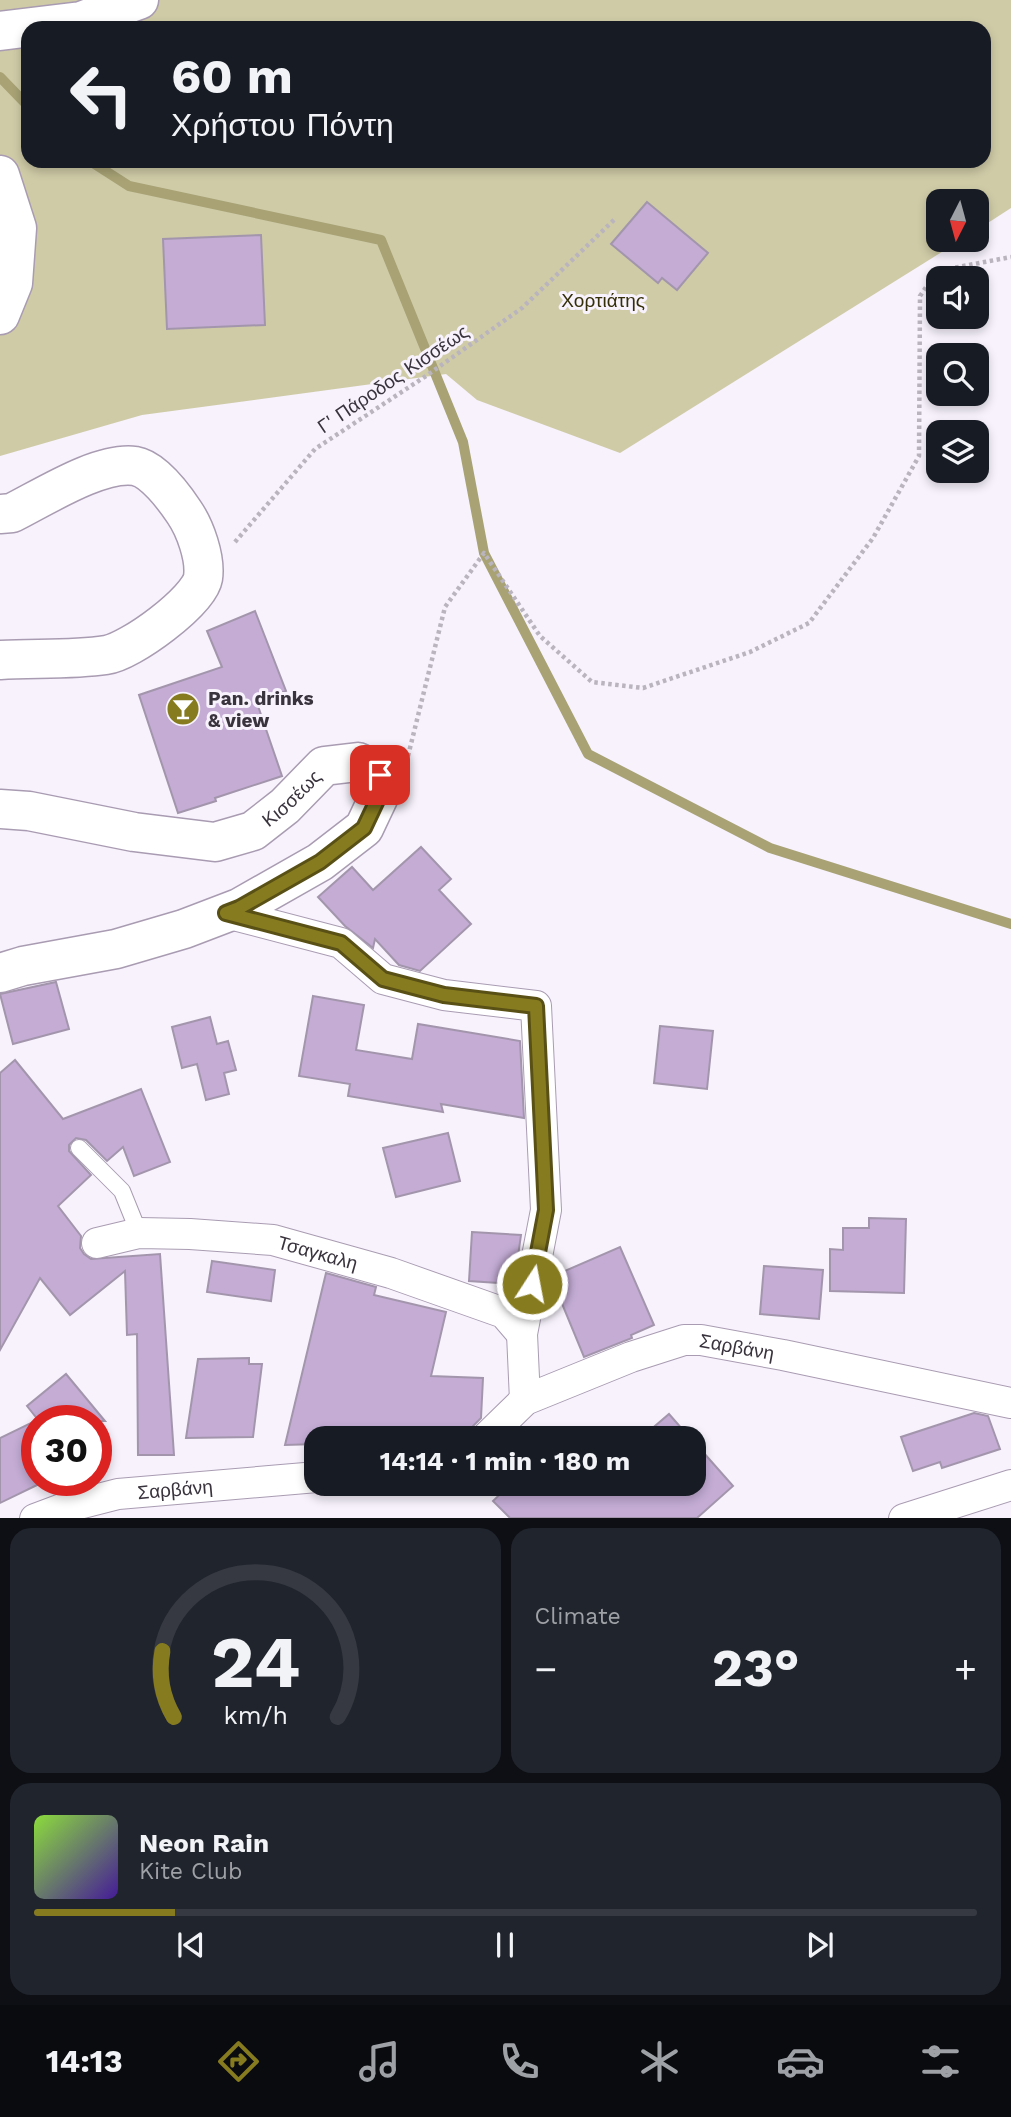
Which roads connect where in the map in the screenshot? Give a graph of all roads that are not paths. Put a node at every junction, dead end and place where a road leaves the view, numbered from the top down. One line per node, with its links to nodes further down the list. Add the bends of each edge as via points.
1 (139, 0): 2 (street)
2 (81, 21)
3 (21, 29): 4 (street)
4 (0, 32)
5 (0, 175): 6 (street, via 17,228 13,283)
6 (0, 315)
7 (0, 514): 8 (street, via 12,513 106,467 137,466 168,488 188,518 203,561 203,580 184,605 141,641 108,655)
8 (0, 660)
9 (0, 809): 10 (street, Κισσέως, via 215,842 253,831 324,766 358,762 380,775 381,792 364,828 320,862)
10 (226, 913): 11 (street, via 116,949); 15 (street, via 341,943 383,979 444,995 536,1006 546,1210)
11 (0, 973)
12 (79, 1148): 13 (lane, via 122,1191)
13 (139, 1233): 14 (street, Τσαγκαλη); 15 (street, Τσαγκαλη, via 272,1240 391,1273 504,1313)
14 (97, 1244)
15 (522, 1334): 16 (street)
16 (525, 1400): 17 (street, Σαρβάνη, via 631,1357 684,1340 701,1340); 18 (street, Σαρβάνη)
17 (1011, 1403)
18 (498, 1426)
19 (304, 1478): 21 (street, Σαρβάνη, via 118,1494)
20 (1011, 1485): 23 (street)
21 (68, 1513): 22 (street, Σαρβάνη)
22 (35, 1518)
23 (904, 1518)

